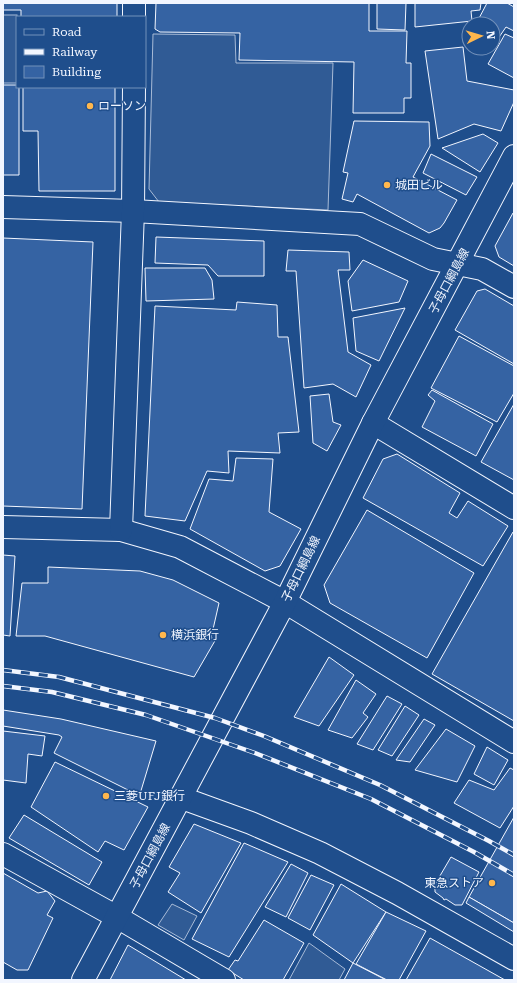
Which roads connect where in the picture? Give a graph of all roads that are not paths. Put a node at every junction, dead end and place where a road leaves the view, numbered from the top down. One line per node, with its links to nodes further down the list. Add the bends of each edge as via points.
1 (134, 3): 2 (street)
2 (134, 16)
3 (134, 88): 6 (street)
4 (514, 156): 7 (street, 子母口綱島線)
5 (3, 207): 6 (street)
6 (134, 211): 7 (street, via 360,224 433,259); 12 (street)
7 (457, 264): 8 (street, via 482,269); 9 (street, 子母口綱島線)
8 (514, 287)
9 (373, 423): 10 (street); 13 (street, 子母口綱島線)
10 (514, 508)
11 (3, 527): 12 (street)
12 (121, 530): 13 (street, via 180,547)
13 (285, 602): 14 (street); 15 (street, 子母口綱島線)
14 (514, 742)
15 (182, 798): 17 (street, 子母口綱島線); 18 (street, via 320,852)
16 (3, 854): 17 (street)
17 (117, 918): 19 (street, 子母口綱島線); 20 (street)
18 (514, 960)
19 (83, 980)
20 (224, 980)

